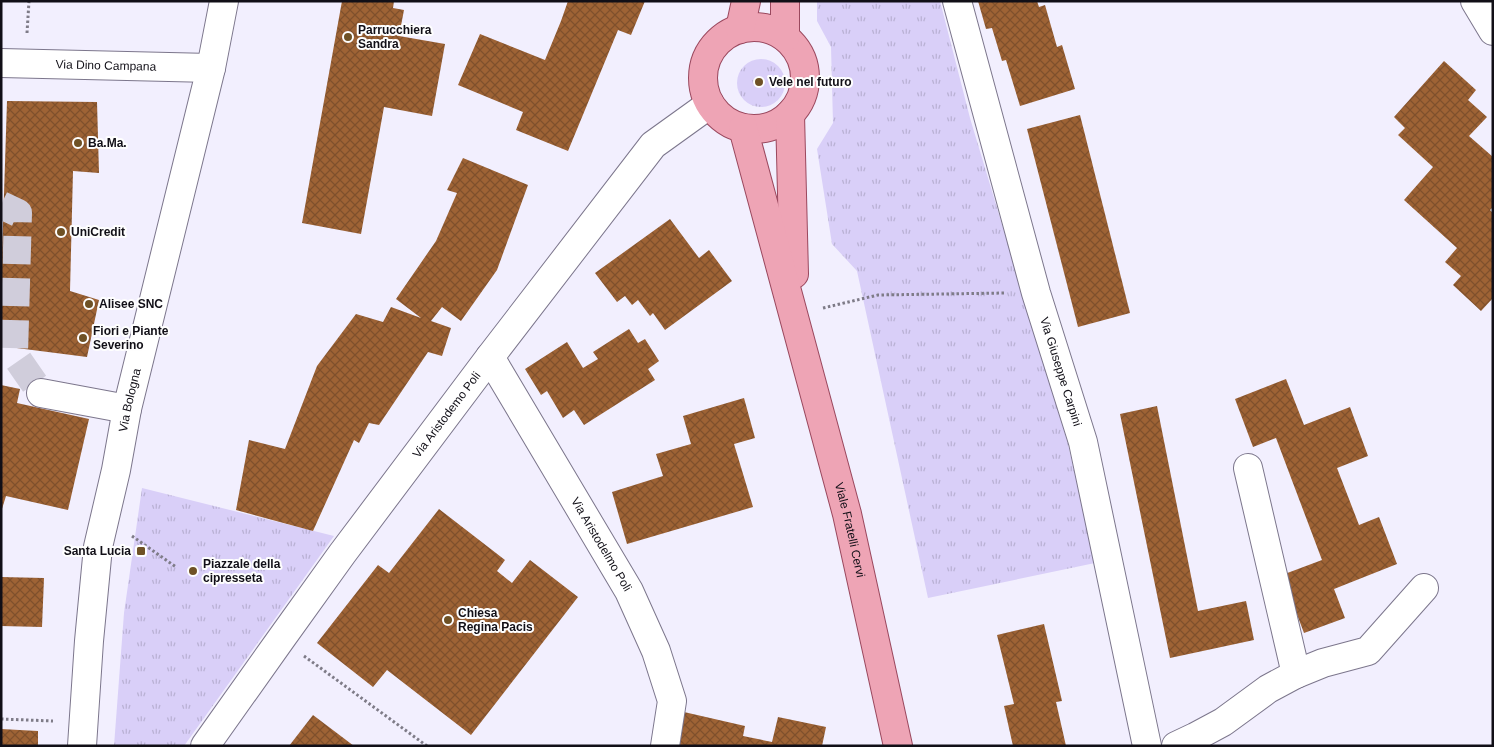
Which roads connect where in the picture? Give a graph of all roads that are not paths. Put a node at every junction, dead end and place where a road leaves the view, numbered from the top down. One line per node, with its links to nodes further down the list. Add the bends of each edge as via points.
1 (224, 1): 10 (street, Via Bologna)
2 (746, 1): 6 (main road)
3 (785, 1): 8 (main road)
4 (957, 1): 25 (street, Via Giuseppe Carpini, via 1036,293 1083,442)
5 (1475, 1): 7 (street)
6 (740, 29): 8 (main road, via 758,26); 11 (main road, via 720,40 707,59 703,82)
7 (1493, 31)
8 (785, 37): 12 (main road, via 801,56 806,80 798,104)
9 (1, 63): 10 (street, Via Dino Campana)
10 (211, 68): 17 (street, Via Bologna)
11 (710, 104): 13 (main road, via 724,119); 15 (street, Via Aristodemo Poli, via 653,145)
12 (790, 114): 13 (main road, via 768,127); 14 (main road)
13 (743, 128): 14 (main road)
14 (795, 316): 24 (main road, Viale Fratelli Cervi, via 847,514)
15 (490, 357): 22 (street, Via Aristodemo Poli, via 281,638); 23 (street, Via Aristodelmo Poli, via 629,590 652,642 672,701)
16 (41, 393): 17 (street)
17 (127, 410): 21 (street, Via Bologna, via 98,547)
18 (1248, 468): 20 (street)
19 (1424, 588): 20 (street, via 1368,651)
20 (1296, 674): 26 (street, via 1268,689 1223,722)
21 (83, 734)
22 (213, 743)
23 (665, 746)
24 (898, 746)
25 (1147, 746)
26 (1176, 746)

